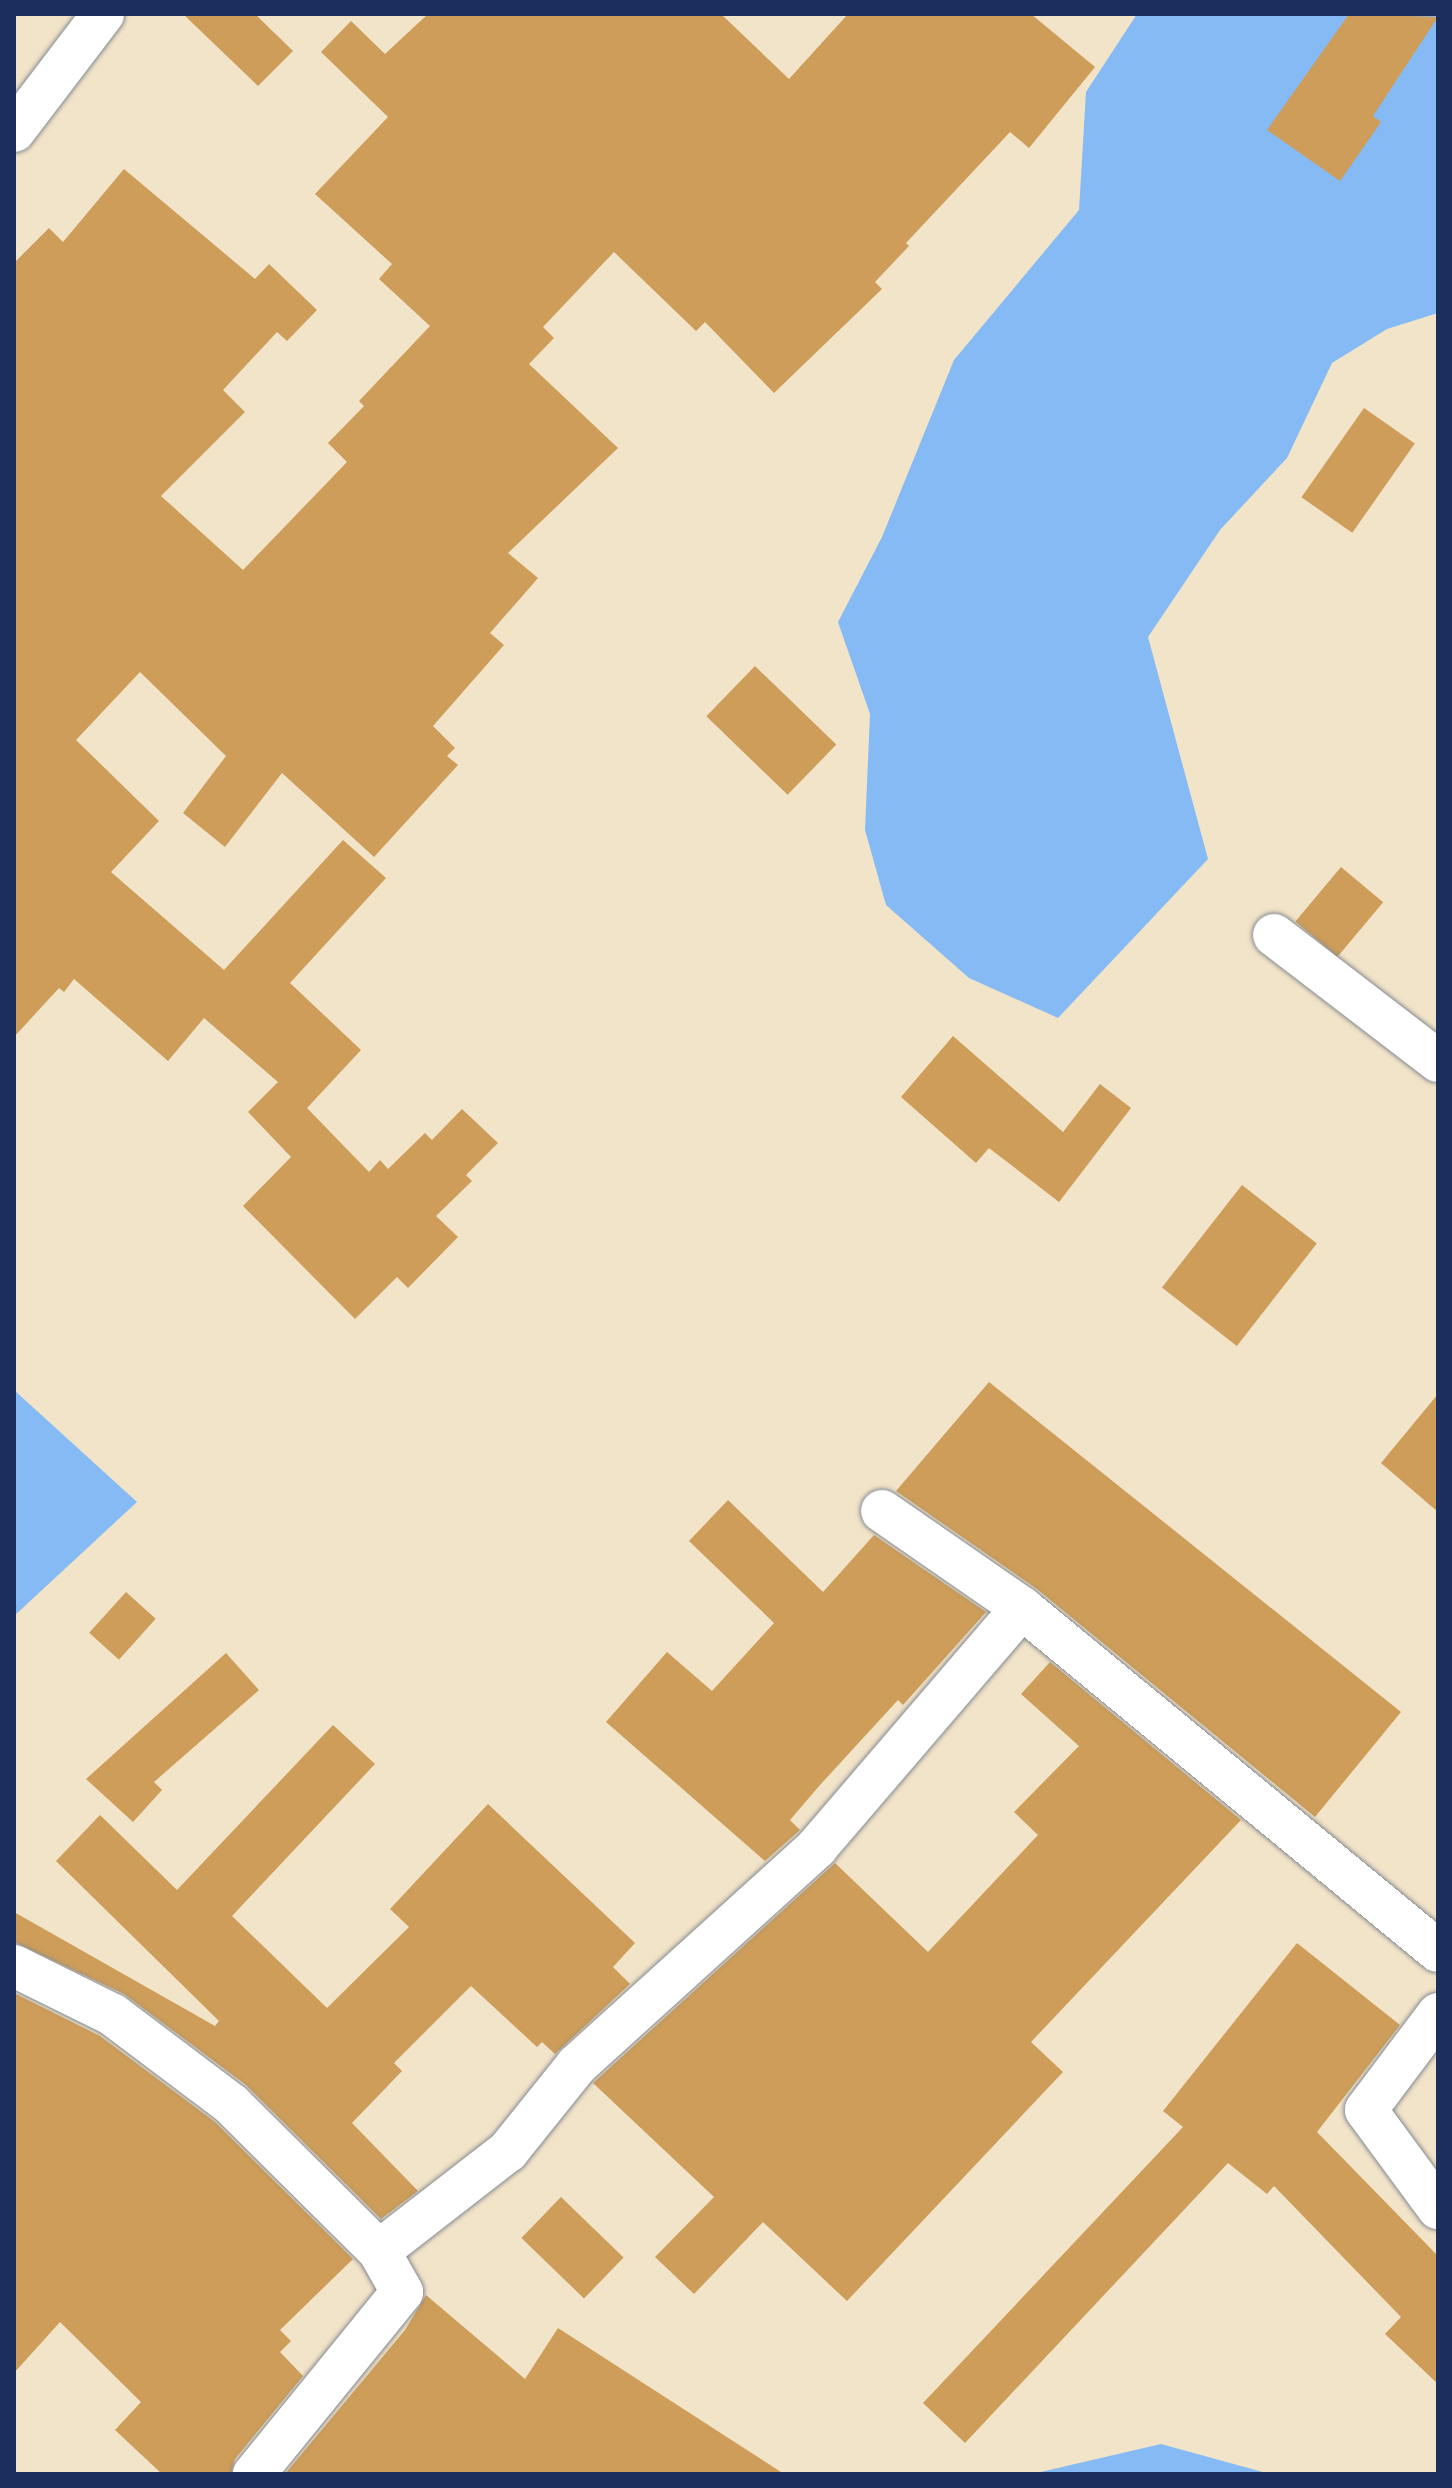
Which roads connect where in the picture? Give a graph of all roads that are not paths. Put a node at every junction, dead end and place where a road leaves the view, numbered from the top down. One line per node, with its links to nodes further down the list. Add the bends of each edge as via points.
1 (103, 14): 2 (street)
2 (14, 131)
3 (1274, 935): 4 (street)
4 (1438, 1061)
5 (882, 1511): 6 (street)
6 (1022, 1608): 7 (street); 11 (street, via 817,1847 577,2065 508,2151)
7 (1438, 1951)
8 (14, 1966): 11 (street, via 113,2015 231,2104)
9 (1438, 2014): 10 (street, via 1366,2110)
10 (1438, 2208)
11 (379, 2251): 12 (street, via 402,2292)
12 (254, 2474)

